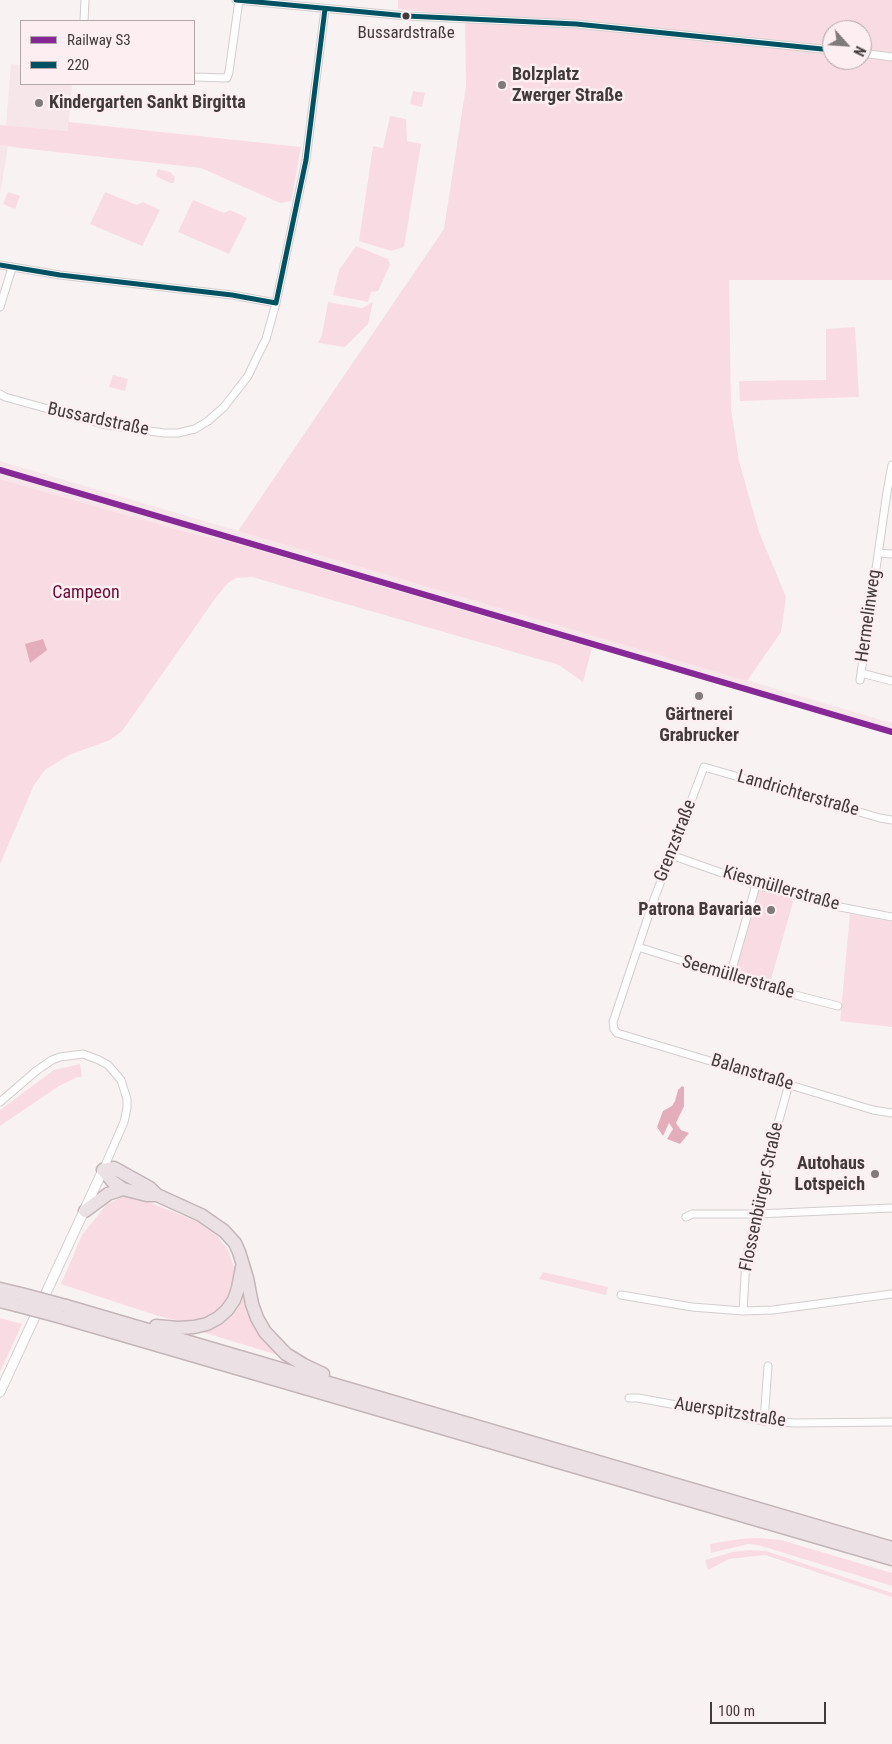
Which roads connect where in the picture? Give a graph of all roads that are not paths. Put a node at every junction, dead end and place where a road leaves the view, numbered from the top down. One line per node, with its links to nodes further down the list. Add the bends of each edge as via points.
1 (85, 0): 4 (street)
2 (238, 0): 3 (street); 8 (street, via 227,78)
3 (326, 9): 5 (street, via 414,17 576,24); 11 (street, Bussardstraße, via 306,160)
4 (84, 20)
5 (822, 49)
6 (872, 54): 7 (street)
7 (892, 56)
8 (195, 77)
9 (0, 266): 10 (street)
10 (12, 268): 11 (street); 12 (street)
11 (276, 303): 13 (street, Bussardstraße, via 266,338 248,376 224,407 196,430 164,433 106,425)
12 (0, 307)
13 (0, 394)
14 (892, 465): 15 (street, Hermelinweg)
15 (878, 553): 16 (street, Hermelinweg); 17 (street, Hermelinweg, via 861,676)
16 (892, 554)
17 (892, 681)
18 (704, 767): 19 (street, Landrichterstraße); 20 (street, Grenzstraße)
19 (892, 820)
20 (671, 855): 21 (street, Kiesmüllerstraße); 23 (street, Grenzstraße)
21 (756, 884): 22 (street, Kiesmüllerstraße, via 835,906); 24 (street)
22 (892, 916)
23 (638, 947): 24 (street, Seemüllerstraße); 26 (street, Grenzstraße, via 613,1022)
24 (730, 976): 25 (street, Seemüllerstraße)
25 (838, 1006)
26 (614, 1029): 27 (street, Balanstraße, via 617,1033)
27 (788, 1084): 29 (street, Balanstraße); 35 (street, Flossenbürger Straße)
28 (0, 1102): 30 (street, via 36,1071 60,1057 83,1054 108,1065 121,1080 127,1108)
29 (892, 1113)
30 (103, 1170): 31 (highway); 32 (highway, via 114,1168); 34 (main road)
31 (123, 1188): 32 (highway); 34 (highway, via 108,1194)
32 (158, 1195): 37 (highway, via 220,1227 234,1243)
33 (892, 1208): 35 (street)
34 (85, 1211): 48 (main road)
35 (757, 1214): 36 (street, via 692,1214); 44 (street, Flossenbürger Straße, via 746,1259)
36 (686, 1218)
37 (242, 1264): 45 (highway, via 231,1305 207,1324 178,1328); 47 (highway, via 254,1311 274,1342 294,1359 314,1371 340,1380)
38 (0, 1289): 41 (highway)
39 (621, 1294): 44 (street, via 692,1307)
40 (892, 1294): 44 (street)
41 (19, 1300): 42 (highway); 43 (highway, bridge)
42 (0, 1301)
43 (63, 1311): 45 (highway); 53 (highway)
44 (742, 1311)
45 (112, 1320): 47 (highway)
46 (768, 1366): 50 (street)
47 (348, 1389): 52 (highway)
48 (0, 1392)
49 (629, 1398): 50 (street, Auerspitzstraße)
50 (764, 1421): 51 (street, Auerspitzstraße)
51 (892, 1422)
52 (892, 1548)
53 (892, 1559)

